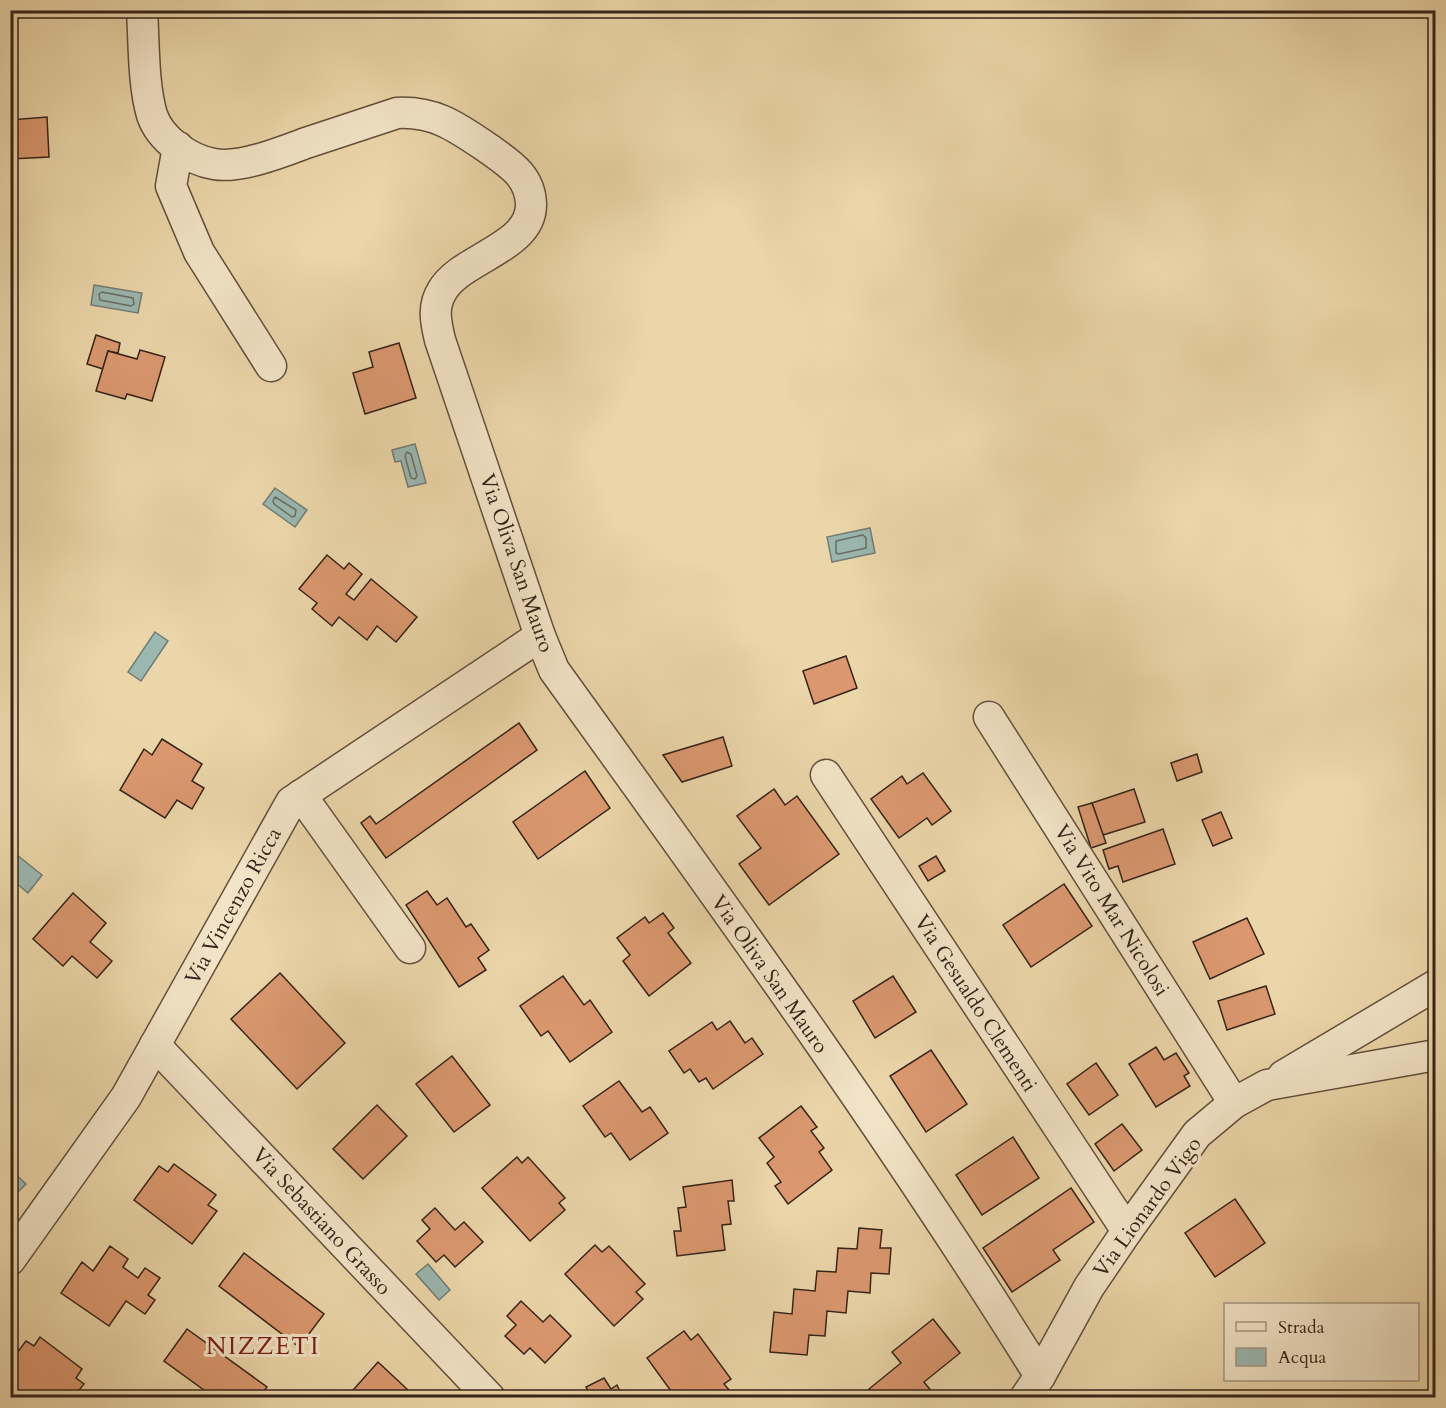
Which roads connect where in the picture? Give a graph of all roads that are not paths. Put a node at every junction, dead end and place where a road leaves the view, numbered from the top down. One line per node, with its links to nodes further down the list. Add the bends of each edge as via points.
1 (142, 10): 2 (street, Via Oliva San Mauro, via 152,115 161,133)
2 (178, 147): 3 (street, via 171,186 194,241); 4 (street, Via Oliva San Mauro, via 214,165 235,163 262,159 397,113 416,112 463,131 516,167 526,180 531,202 528,220 518,234 442,289 435,315 440,340)
3 (271, 366)
4 (540, 636): 7 (street, Via Vincenzo Ricca); 16 (street, Via Oliva San Mauro, via 554,670 756,951 981,1281)
5 (989, 717): 13 (street, Via Vito Mar Nicolosi)
6 (826, 775): 14 (street, Via Gesualdo Clementi)
7 (302, 795): 8 (street); 10 (street, Via Vincenzo Ricca, via 291,802)
8 (410, 948)
9 (1436, 985): 12 (street)
10 (155, 1045): 15 (street, Via Vincenzo Ricca, via 126,1097); 17 (street, Via Sebastiano Grasso)
11 (1436, 1055): 12 (street, Via Lionardo Vigo)
12 (1267, 1085): 13 (street, Via Lionardo Vigo)
13 (1234, 1103): 14 (street, Via Lionardo Vigo, via 1197,1134)
14 (1126, 1231): 16 (street, Via Lionardo Vigo)
15 (10, 1260)
16 (1032, 1387)
17 (489, 1398)

